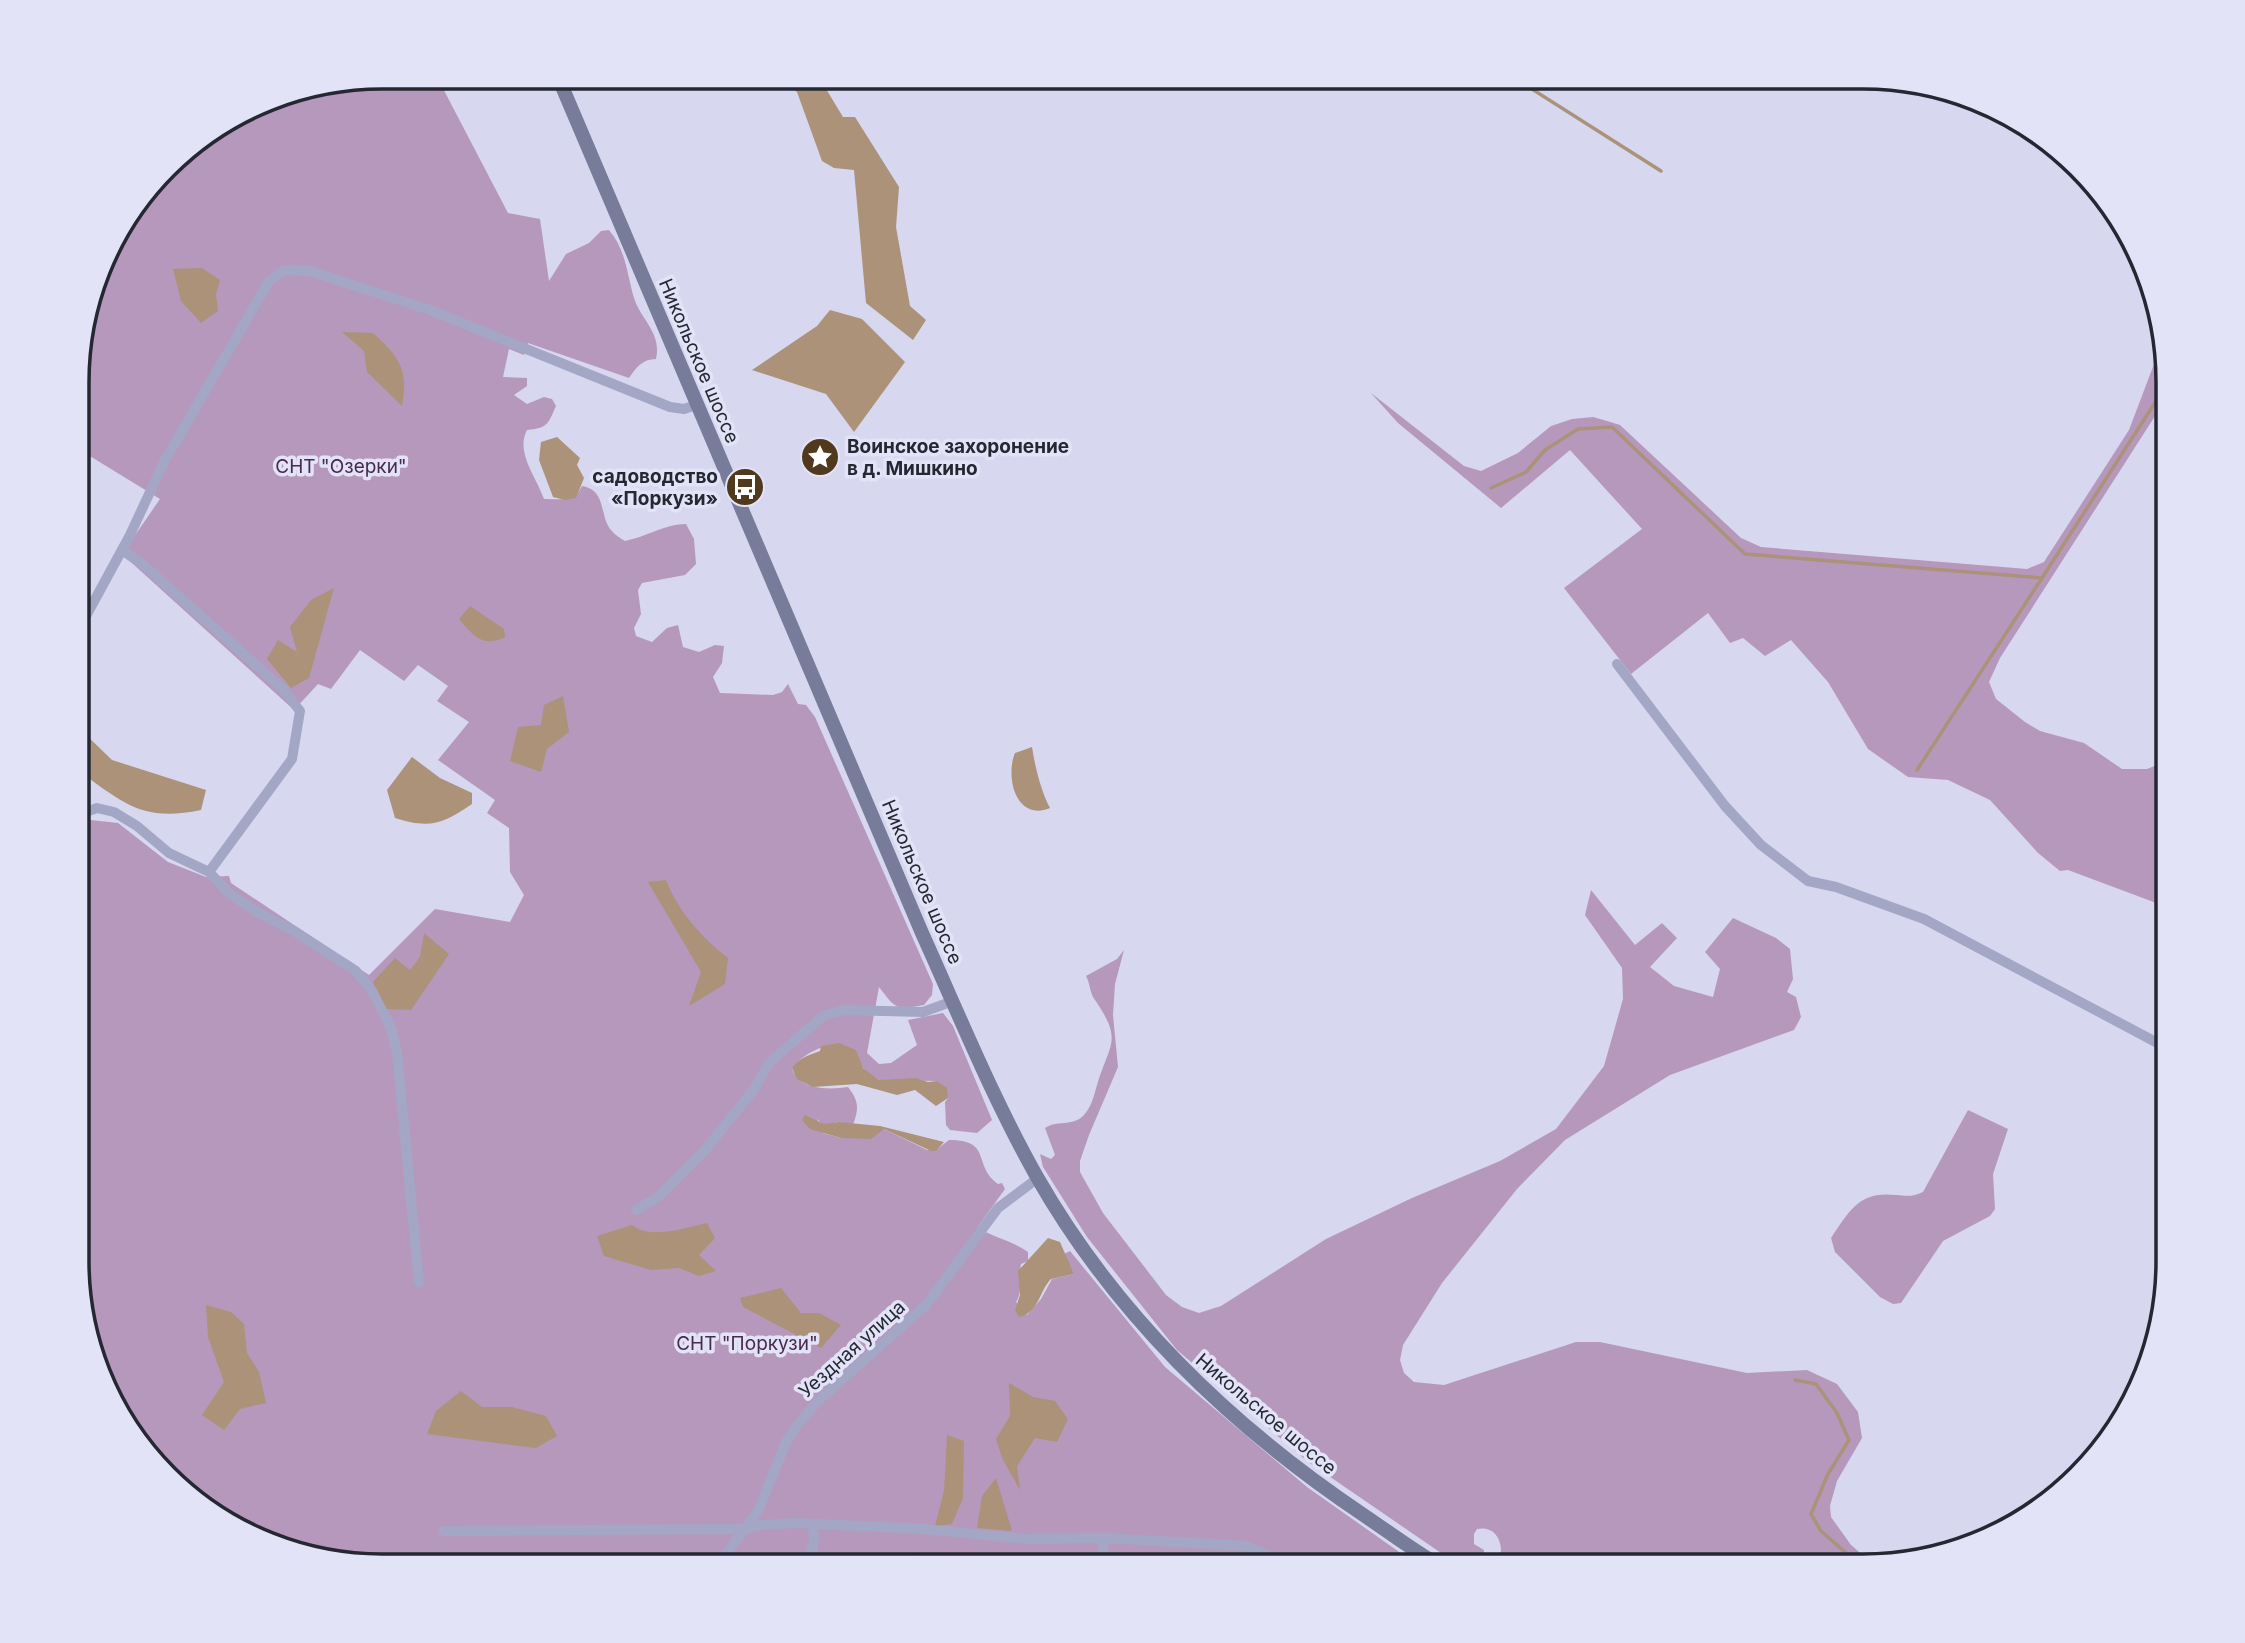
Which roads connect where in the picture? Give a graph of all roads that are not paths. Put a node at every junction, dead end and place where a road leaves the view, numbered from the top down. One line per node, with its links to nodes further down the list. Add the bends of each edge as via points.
1 (563, 89): 2 (main road, Никольское шоссе)
2 (696, 405): 3 (street, via 670,407 430,310 310,271 284,270 270,281 163,462); 8 (main road, Никольское шоссе)
3 (122, 550): 4 (street); 7 (street, via 283,689 300,711 292,759)
4 (89, 610)
5 (1617, 664): 9 (street, via 1725,806 1761,845 1808,881 1924,919)
6 (89, 811): 7 (street, via 114,812 169,853)
7 (209, 872): 12 (street, via 239,900 356,971 391,1028)
8 (953, 1001): 10 (main road, Никольское шоссе); 11 (street, via 923,1012 844,1010 823,1016 769,1063 755,1088 705,1150 658,1197)
9 (2156, 1042)
10 (1038, 1178): 14 (street, Уездная улица, via 998,1208 926,1305 798,1424 758,1511); 21 (main road, Никольское шоссе, via 1118,1296 1188,1375 1280,1455)
11 (636, 1210)
12 (419, 1283)
13 (813, 1525): 14 (street); 16 (street, via 1026,1539); 18 (street)
14 (744, 1529): 15 (street); 17 (street, Уездная улица)
15 (444, 1531)
16 (1104, 1538): 19 (street); 20 (street, via 1246,1546)
17 (726, 1554)
18 (813, 1554)
19 (1103, 1554)
20 (1265, 1554)
21 (1423, 1554)

